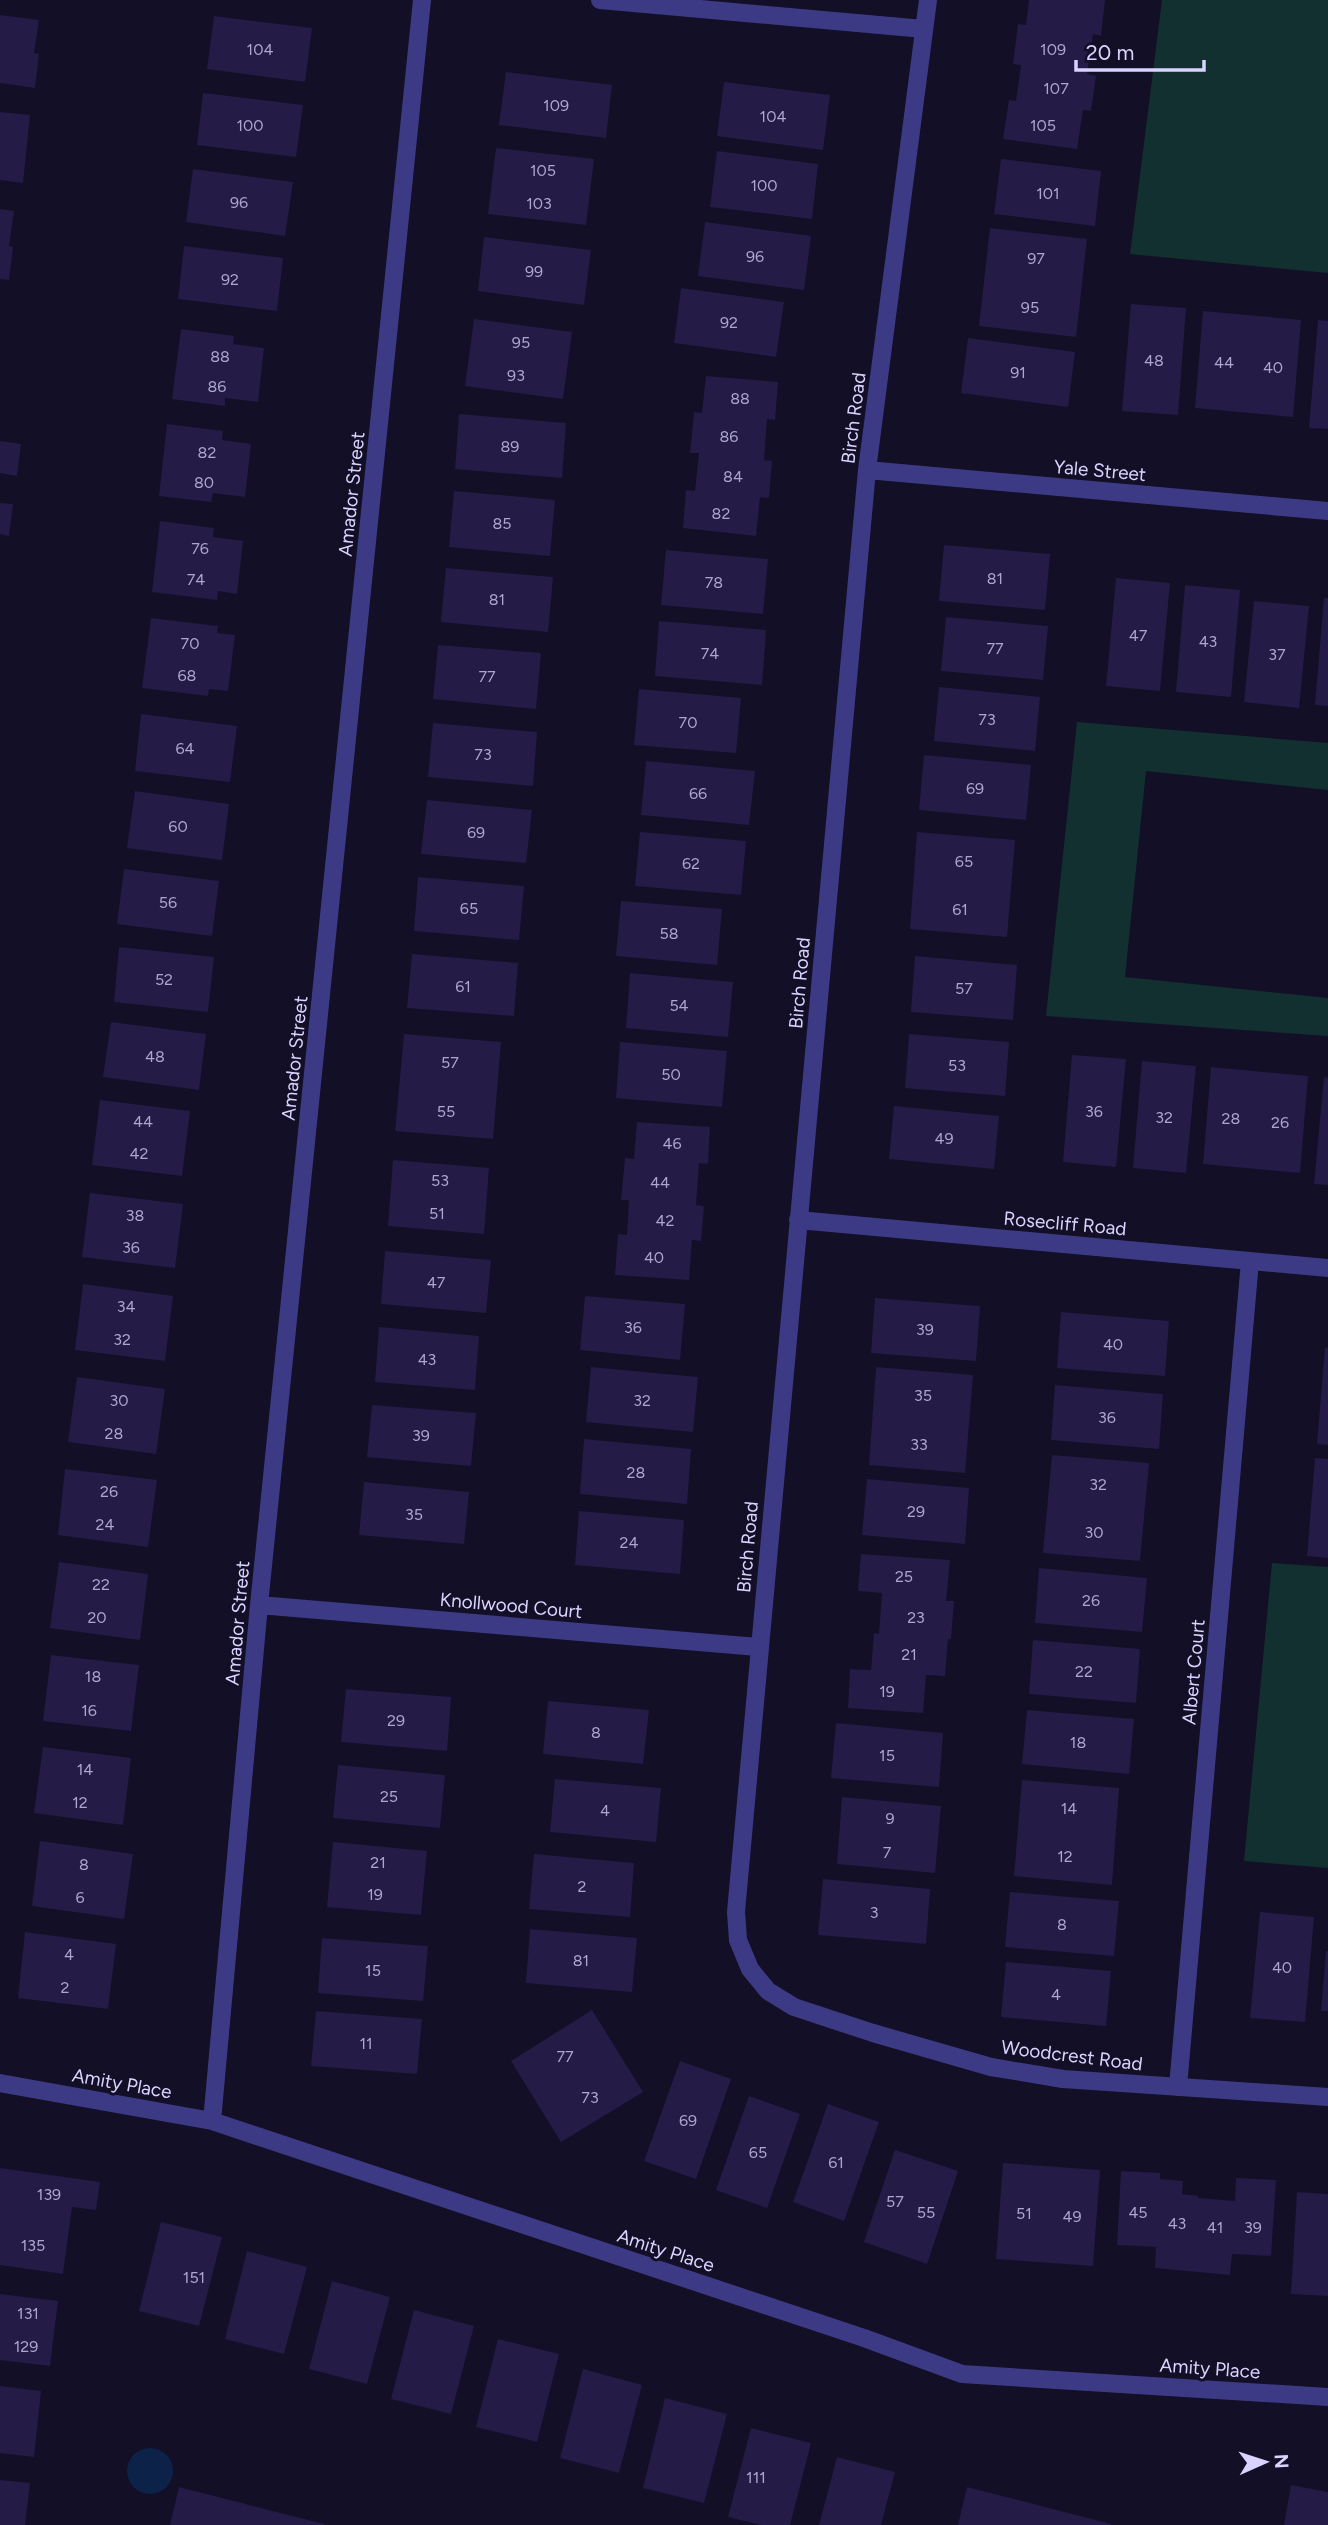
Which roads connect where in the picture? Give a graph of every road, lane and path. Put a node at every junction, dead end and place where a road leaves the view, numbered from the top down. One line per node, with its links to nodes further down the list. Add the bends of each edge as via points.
1 (422, 0): 10 (street, Amador Street)
2 (600, 0): 4 (street)
3 (929, 0): 4 (street, Birch Road)
4 (924, 29): 5 (street, Birch Road)
5 (867, 470): 6 (street, Yale Street); 7 (street, Birch Road)
6 (1328, 511)
7 (798, 1220): 8 (street, Rosecliff Road); 11 (street, Birch Road)
8 (1250, 1261): 9 (street, Rosecliff Road); 14 (street, Albert Court)
9 (1328, 1268)
10 (259, 1605): 11 (street, Knollwood Court); 16 (street, Amador Street)
11 (758, 1647): 12 (street, Birch Road, via 736,1912 738,1940)
12 (750, 1969): 14 (street, Woodcrest Road, via 768,1992 794,2007 990,2067 1063,2079)
13 (0, 2082): 16 (street, Amity Place)
14 (1178, 2087): 15 (street, Woodcrest Road)
15 (1328, 2097)
16 (212, 2121): 17 (street, Amity Place, via 961,2374)
17 (1328, 2397)

